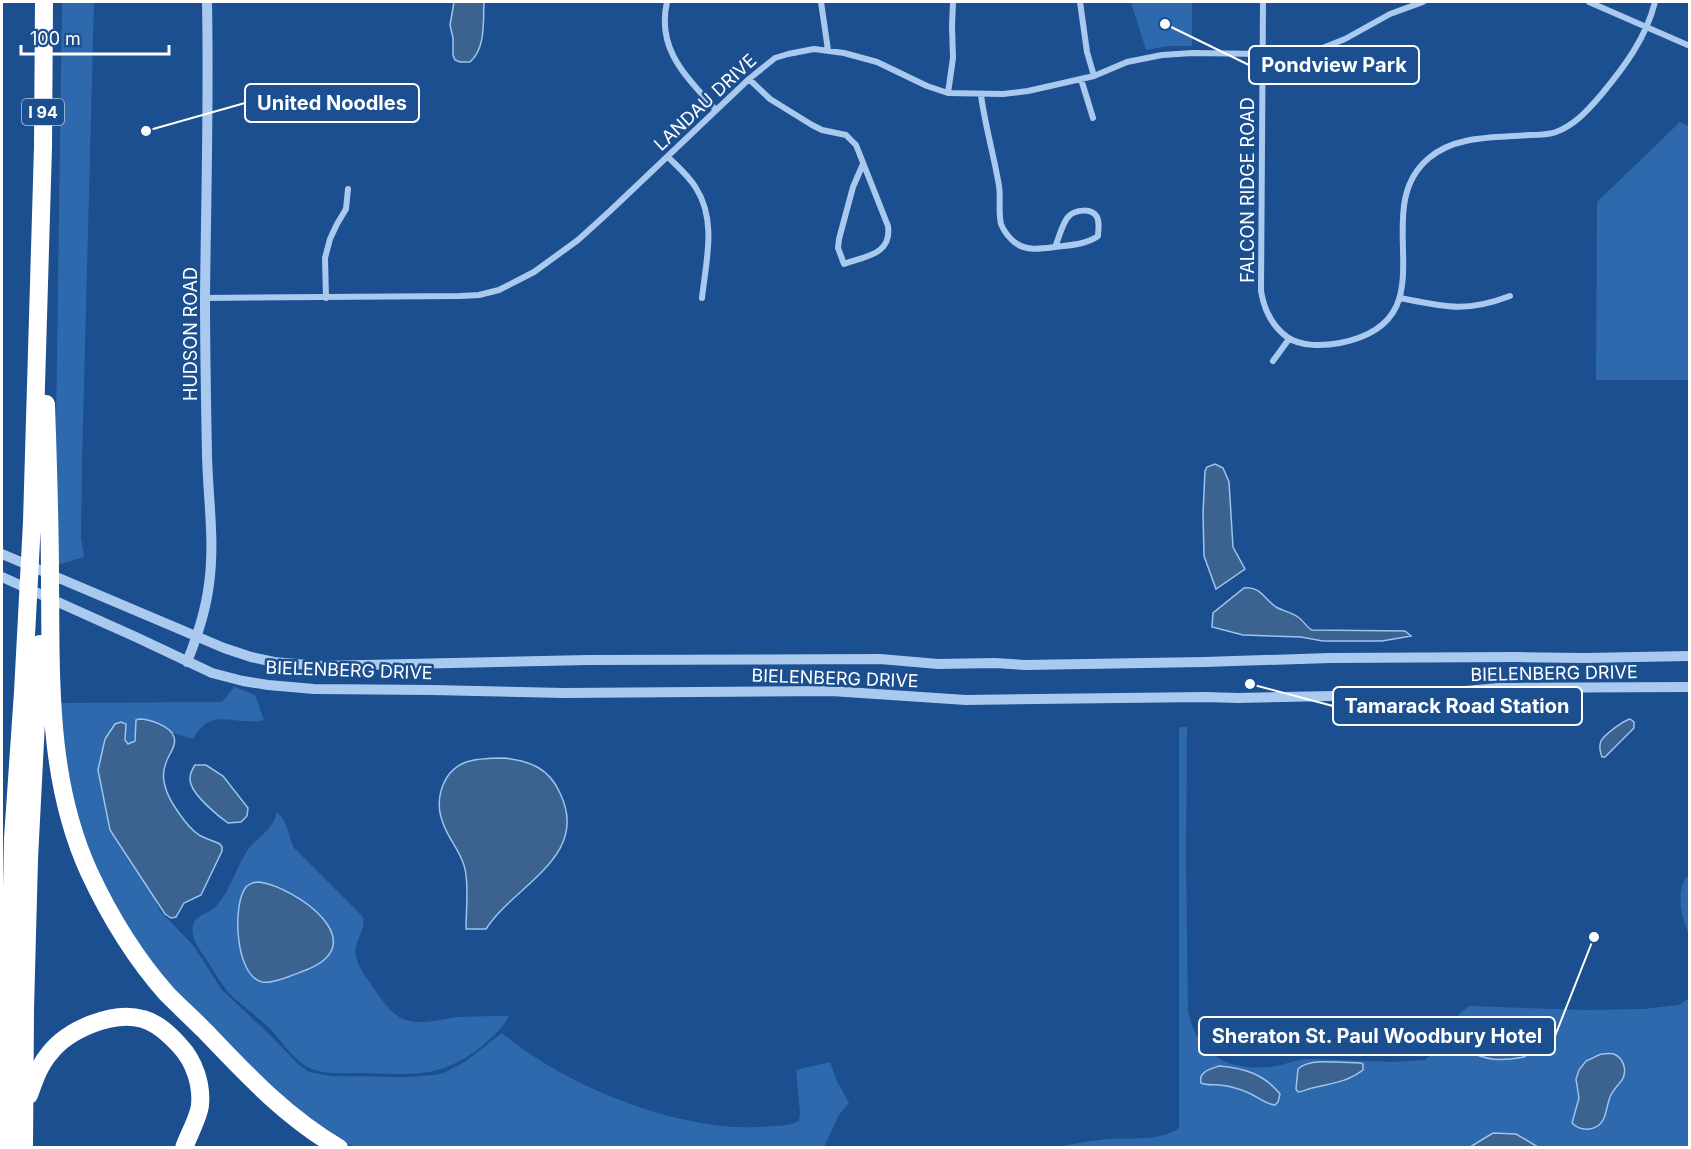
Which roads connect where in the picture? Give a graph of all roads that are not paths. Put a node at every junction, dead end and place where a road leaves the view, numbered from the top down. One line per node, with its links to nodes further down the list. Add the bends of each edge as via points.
1 (44, 2): 25 (highway, I 94)
2 (207, 2): 28 (street, HUDSON ROAD)
3 (667, 2): 20 (street, via 664,27 675,60)
4 (821, 2): 13 (street)
5 (953, 2): 18 (street, via 953,58)
6 (1080, 2): 15 (street)
7 (1263, 2): 14 (street, FALCON RIDGE ROAD)
8 (1423, 2): 14 (street, LANDAU DRIVE, via 1320,49)
9 (1589, 2): 11 (street)
10 (1655, 2): 11 (street)
11 (1647, 27): 12 (street); 31 (street, via 1621,71 1570,126 1555,132 1467,140 1428,158 1406,193)
12 (1689, 46)
13 (828, 50): 16 (street, LANDAU DRIVE, via 814,49 775,58); 18 (street, LANDAU DRIVE, via 877,62)
14 (1263, 54): 15 (street, LANDAU DRIVE, via 1162,55 1127,62); 32 (street, FALCON RIDGE ROAD, via 1261,291 1270,318)
15 (1094, 76): 17 (street, LANDAU DRIVE)
16 (749, 79): 20 (street, LANDAU DRIVE); 23 (street, via 770,99 812,125 846,135 856,145)
17 (1081, 79): 19 (street, LANDAU DRIVE, via 1028,91); 21 (street)
18 (948, 93): 19 (street, LANDAU DRIVE)
19 (981, 95): 26 (street, via 999,183 1002,225 1020,246 1034,250)
20 (716, 110): 22 (street, LANDAU DRIVE)
21 (1093, 118)
22 (668, 157): 29 (street, LANDAU DRIVE, via 578,240 534,272 499,290 460,296); 30 (street, via 695,186 706,206 709,228)
23 (863, 164): 23 (street, via 839,239 844,264 878,252 889,234)
24 (348, 189): 29 (street, via 346,209 325,258)
25 (40, 223): 34 (highway); 42 (highway, I 94, via 31,533 12,850)
26 (1055, 247): 26 (street, via 1091,241 1098,236 1097,217 1084,210 1075,212 1068,217)
27 (1510, 296): 31 (street, via 1462,308)
28 (205, 298): 29 (street, LANDAU DRIVE); 37 (street, HUDSON ROAD, via 211,564 206,601)
29 (326, 298)
30 (702, 298)
31 (1400, 298): 32 (street, via 1388,321 1359,339 1308,345)
32 (1289, 339): 33 (street)
33 (1273, 361)
34 (48, 459): 41 (highway, via 29,859); 45 (highway, via 51,698 56,757 70,821 88,871 120,929 167,994 258,1087)
35 (2, 554): 37 (street, BIELENBERG DRIVE)
36 (2, 577): 39 (street, BIELENBERG DRIVE)
37 (195, 637): 38 (street, BIELENBERG DRIVE, via 263,660 318,666 868,659 1025,665); 39 (street, HUDSON ROAD)
38 (1689, 656)
39 (186, 662): 40 (street, BIELENBERG DRIVE, via 243,681 292,688 564,693 831,691 935,699 1238,699 1409,695 1498,688)
40 (1689, 687)
41 (24, 1124): 43 (highway); 44 (highway, via 26,1102 35,1078 62,1041 103,1020 140,1018 173,1038 195,1070 200,1106)
42 (7, 1148)
43 (24, 1148)
44 (184, 1148)
45 (339, 1148)

